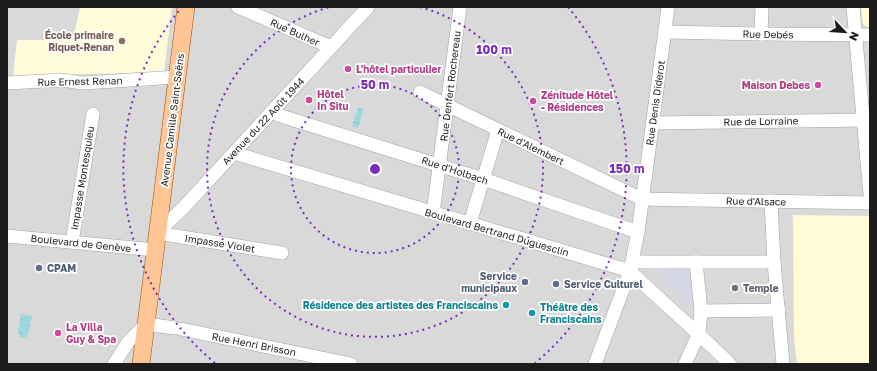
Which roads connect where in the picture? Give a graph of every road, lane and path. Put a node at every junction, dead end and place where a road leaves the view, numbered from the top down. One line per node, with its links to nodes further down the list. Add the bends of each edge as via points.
1 (186, 7): 13 (main road, Avenue Camille Saint-Saëns)
2 (238, 7): 12 (street, Rue Bulher)
3 (368, 7): 12 (street, Avenue du 22 Août 1944)
4 (460, 7): 17 (street, Rue Denfert Rochereau)
5 (762, 7): 9 (street)
6 (853, 7): 11 (street)
7 (666, 8): 8 (street, Rue Denis Diderot)
8 (665, 32): 9 (street, Rue Debés); 21 (street, Rue Denis Diderot)
9 (761, 34): 11 (street, Rue Debés)
10 (870, 34): 11 (street, Rue Debés)
11 (855, 35): 14 (street)
12 (330, 47): 18 (street, Avenue du 22 Août 1944)
13 (177, 77): 15 (street, Rue Ernest Renan, via 83,83 62,80); 33 (main road, Avenue Camille Saint-Saëns)
14 (865, 82): 20 (street)
15 (7, 83)
16 (420, 92): 17 (street, Rue d'Alembert)
17 (447, 105): 22 (street, Rue d'Alembert); 24 (street, Rue Denfert Rochereau)
18 (271, 112): 23 (street, Avenue du 22 Août 1944); 24 (street, Rue d'Holbach)
19 (93, 114): 35 (street, Impasse Montesquieu)
20 (867, 120): 21 (street, Rue de Lorraine); 26 (street)
21 (653, 123): 27 (street, Rue Denis Diderot)
22 (498, 130): 25 (street); 27 (street, Rue d'Alembert)
23 (234, 153): 30 (street, Boulevard Bertrand Duguesclin); 33 (street, Avenue du 22 Août 1944)
24 (440, 165): 25 (street, Rue d'Holbach); 30 (street, Rue Denfert Rochereau)
25 (483, 179): 31 (street); 32 (street, Rue d'Holbach)
26 (870, 194)
27 (642, 199): 28 (street, Rue d'Alsace); 32 (street, Rue Denis Diderot)
28 (771, 201): 29 (street, Rue d'Alsace); 39 (street)
29 (870, 203)
30 (433, 213): 31 (street, Boulevard Bertrand Duguesclin)
31 (470, 223): 40 (street, Boulevard Bertrand Duguesclin)
32 (638, 232): 40 (street, Rue Denis Diderot)
33 (158, 234): 36 (main road, Avenue Camille Saint-Saëns); 37 (street, Impasse Violet)
34 (7, 236): 35 (street, Boulevard de Genève)
35 (72, 242): 36 (street, Boulevard de Genève)
36 (155, 250): 43 (main road, Avenue Camille Saint-Saëns)
37 (282, 253)
38 (696, 262): 39 (street); 40 (street); 42 (street)
39 (774, 262): 41 (street)
40 (631, 266): 44 (street, Boulevard Bertrand Duguesclin, via 652,292); 48 (street, Rue Denis Diderot)
41 (779, 310): 42 (street); 51 (street)
42 (701, 311): 44 (street)
43 (146, 324): 45 (street, via 128,342); 46 (main road, Avenue Camille Saint-Saëns); 47 (street, Rue Henri Brisson)
44 (699, 333): 49 (street); 50 (street, Boulevard Bertrand Duguesclin)
45 (114, 364)
46 (141, 364)
47 (351, 364)
48 (595, 364)
49 (685, 364)
50 (730, 364)
51 (784, 364)

